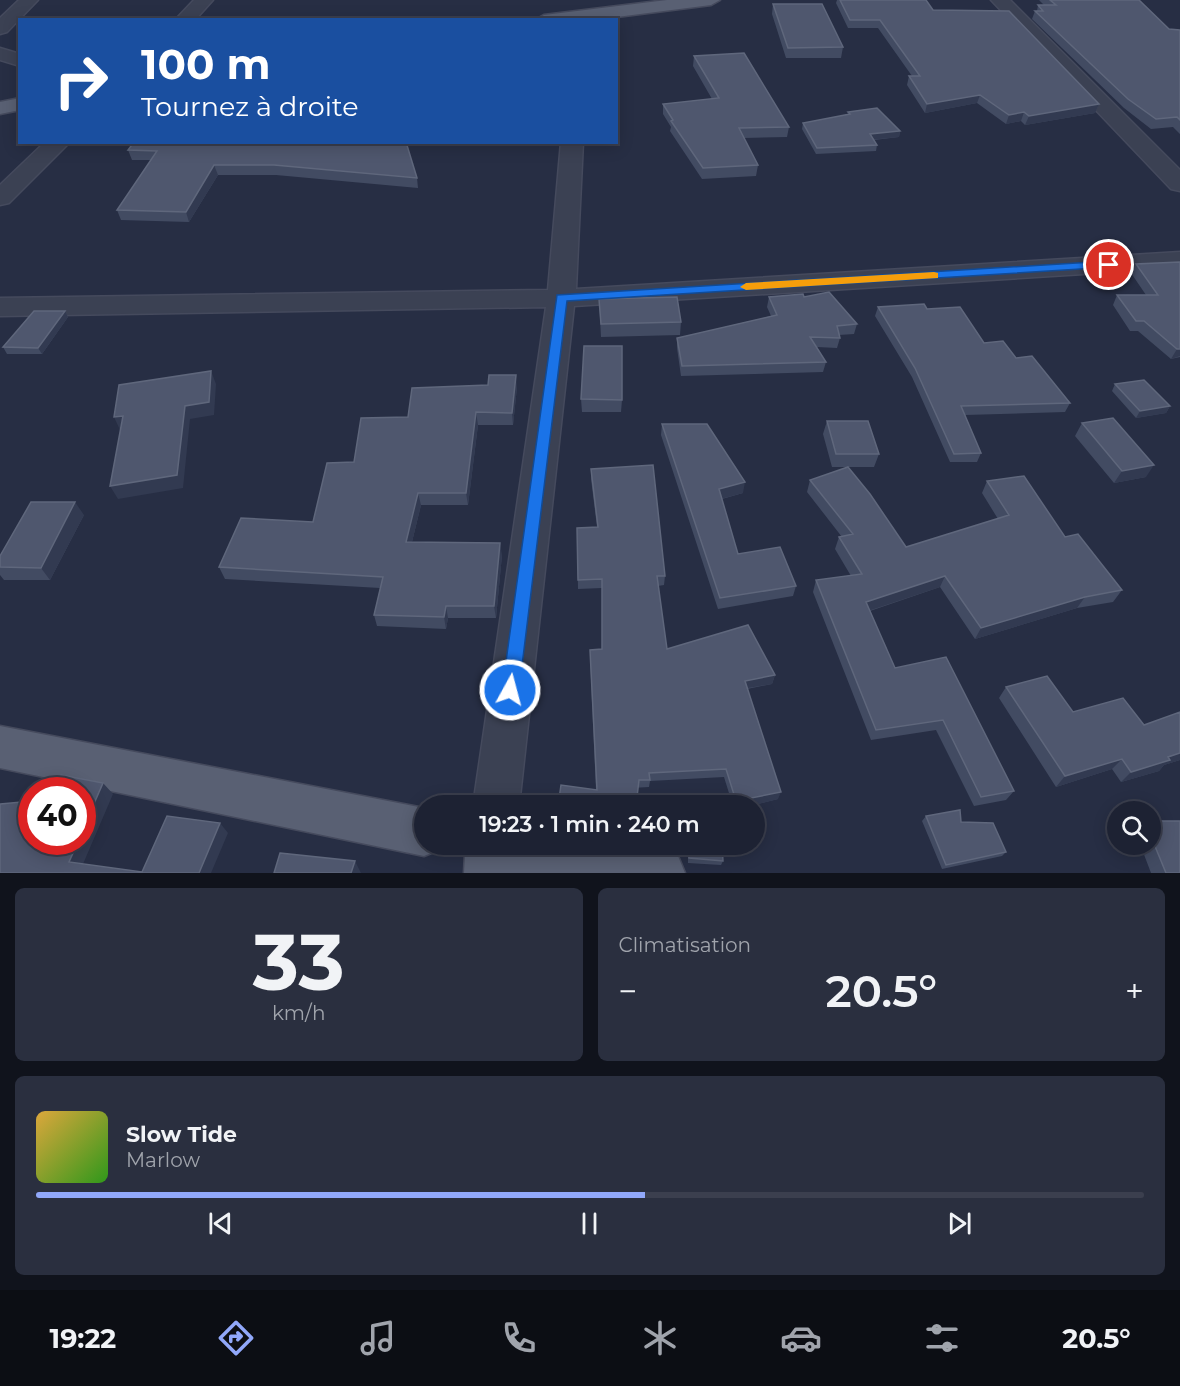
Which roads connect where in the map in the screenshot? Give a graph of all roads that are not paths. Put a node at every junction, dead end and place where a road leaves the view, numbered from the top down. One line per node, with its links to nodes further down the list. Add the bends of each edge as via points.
1 (29, 0): 8 (street)
2 (204, 0): 6 (street)
3 (711, 0): 5 (main road)
4 (1000, 0): 15 (street)
5 (603, 16): 7 (main road)
6 (186, 18)
7 (574, 18)
8 (0, 28)
9 (0, 54): 10 (street)
10 (18, 59)
11 (18, 104): 12 (main road)
12 (0, 108)
13 (57, 144): 16 (street)
14 (572, 144): 18 (street)
15 (1180, 184)
16 (0, 198)
17 (1180, 260): 18 (street)
18 (561, 298): 19 (street); 21 (street)
19 (0, 307)
20 (0, 747): 22 (main road)
21 (496, 795)
22 (414, 830)
23 (558, 855): 24 (main road)
24 (661, 873)

